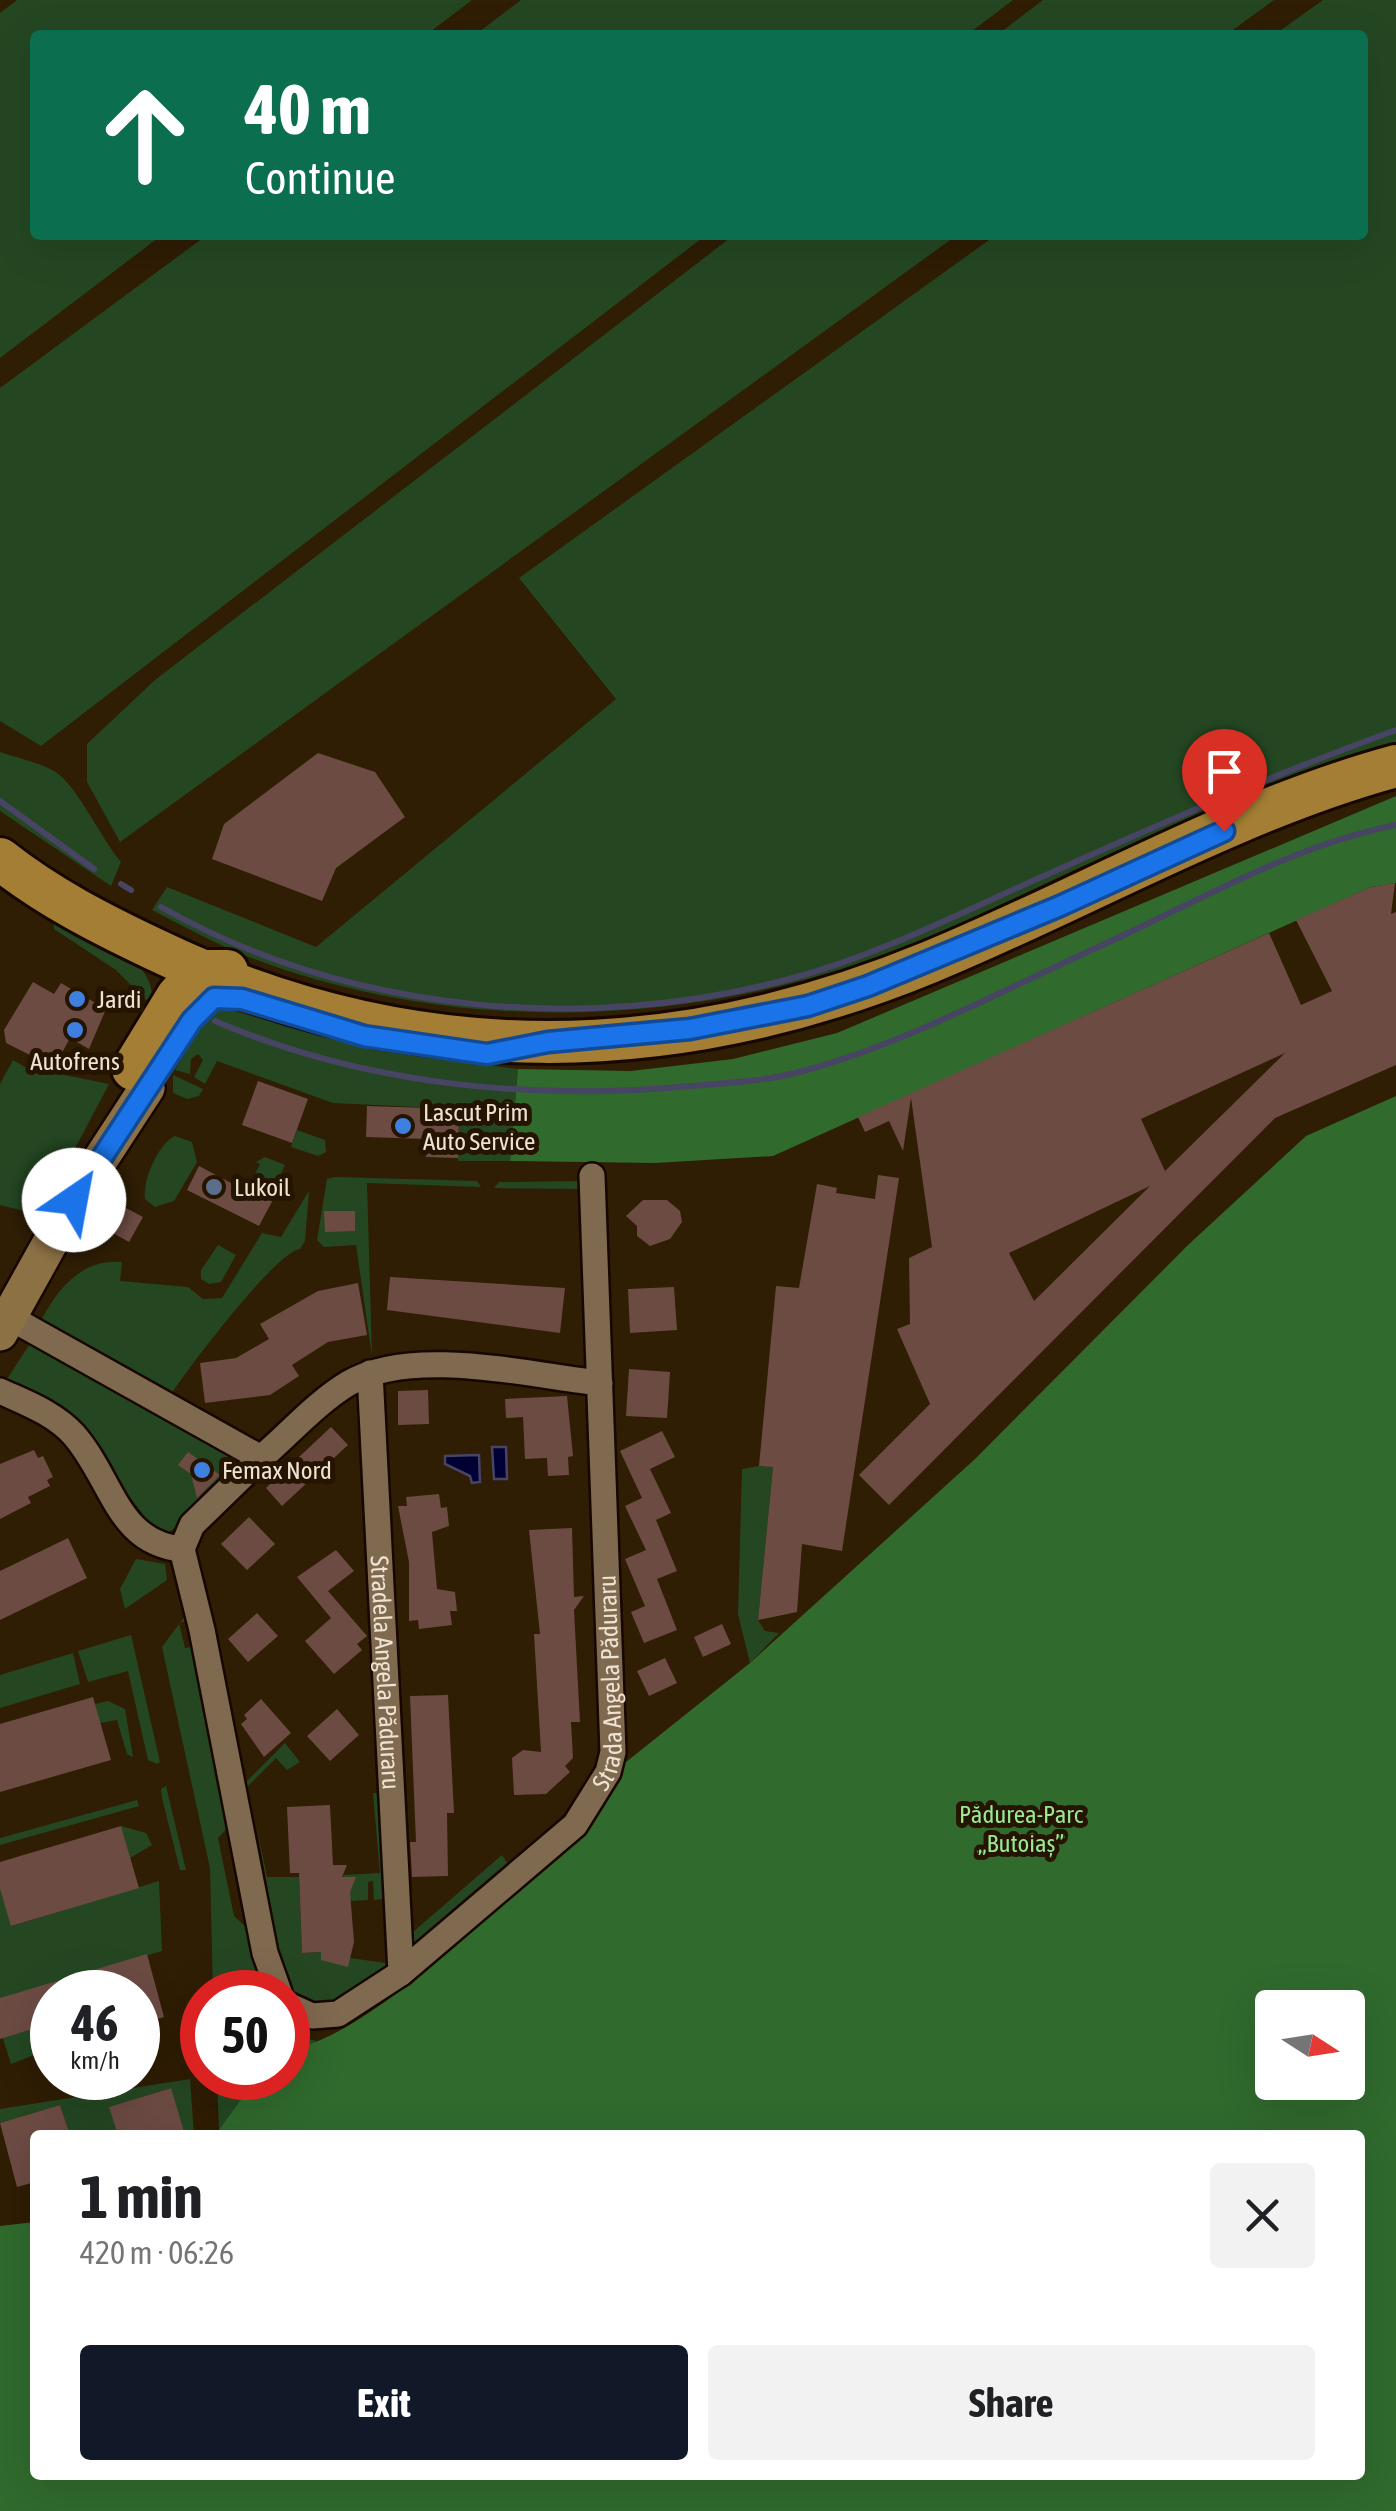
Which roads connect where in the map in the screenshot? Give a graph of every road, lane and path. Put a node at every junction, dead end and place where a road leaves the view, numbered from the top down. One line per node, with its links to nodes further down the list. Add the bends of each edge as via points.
1 (1396, 766): 6 (highway, via 1259,815 928,963 808,1006 690,1029)
2 (0, 831): 6 (highway, via 96,897 232,962 372,1006 488,1022)
3 (0, 844): 5 (highway, via 67,891 172,946)
4 (6, 870): 5 (highway); 7 (highway, via 146,959 160,979 163,1007)
5 (194, 972): 6 (highway, via 220,968 338,1008); 7 (highway)
6 (548, 1042): 7 (highway, via 487,1054 420,1046 225,997 204,1005)
7 (135, 1079): 9 (main road)
8 (592, 1176): 11 (street, Strada Angela Păduraru)
9 (4, 1325): 13 (street)
10 (370, 1373): 11 (street, via 408,1365); 13 (street, via 347,1384); 16 (street, Stradela Angela Păduraru)
11 (600, 1382): 16 (street, Strada Angela Păduraru, via 614,1752 608,1772 575,1825)
12 (0, 1391): 14 (street, via 44,1411 74,1435 138,1535 155,1546)
13 (261, 1458): 14 (street, via 192,1525)
14 (182, 1549): 15 (street)
15 (270, 1970)
16 (401, 1973): 17 (street, Strada Angela Păduraru, via 338,2014)
17 (310, 2015)

